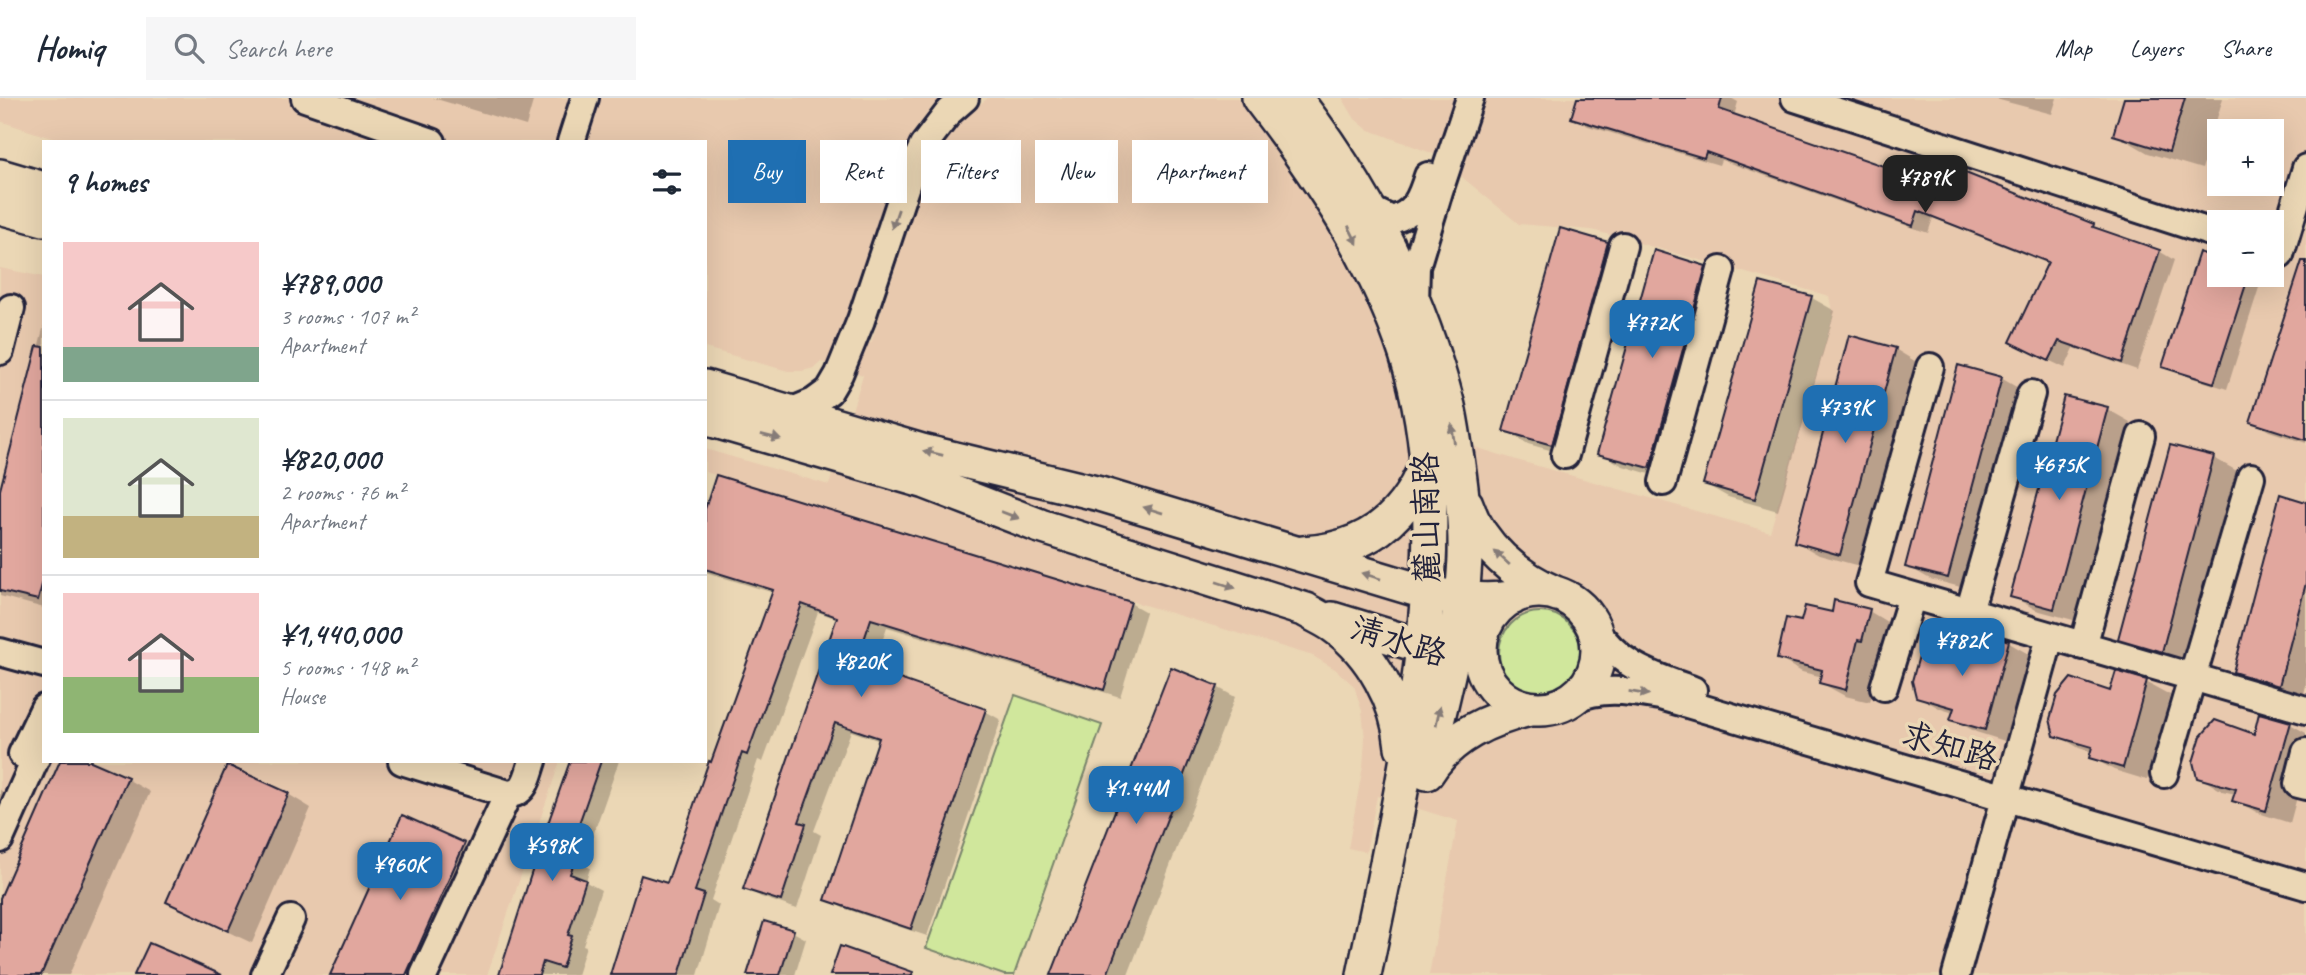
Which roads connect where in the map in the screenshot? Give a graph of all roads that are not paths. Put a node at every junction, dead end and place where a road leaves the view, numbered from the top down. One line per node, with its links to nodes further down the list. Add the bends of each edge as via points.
1 (305, 98): 9 (street)
2 (585, 98): 10 (street)
3 (965, 98): 27 (street, one-way to 27, via 923,146 839,374 829,391)
4 (1259, 98): 31 (main road, 麓山南路, one-way to 31, via 1349,227 1391,312 1421,412)
5 (1295, 98): 15 (main road, 麓山南路)
6 (1454, 98): 15 (street, via 1414,209 1392,220)
7 (1470, 98): 21 (street, via 1416,267)
8 (1795, 98): 17 (street)
9 (426, 140)
10 (571, 140)
11 (2306, 168): 18 (street)
12 (0, 176): 13 (main road)
13 (42, 188)
14 (0, 207): 16 (main road)
15 (1369, 209): 21 (main road, 麓山南路)
16 (42, 218)
17 (2207, 231)
18 (2284, 242)
19 (1623, 246): 30 (street)
20 (1721, 270): 33 (street)
21 (1415, 308): 34 (main road, 麓山南路, one-way to 21, via 1448,407)
22 (11, 309): 23 (street)
23 (0, 351)
24 (1930, 367): 38 (street, via 1869,583)
25 (707, 388): 27 (main road, 清水路)
26 (2031, 394): 42 (street)
27 (790, 412): 35 (main road, 清水路, one-way to 27, via 1100,494 922,451)
28 (707, 419): 41 (main road, one-way to 41, via 926,482 1040,526)
29 (2141, 436): 45 (street)
30 (1565, 455)
31 (1427, 462): 35 (main road, via 1407,502 1380,528 1329,551); 36 (main road, 麓山南路)
32 (2251, 477): 49 (street)
33 (1663, 482)
34 (1461, 487): 37 (main road, one-way to 34, via 1500,557 1474,524); 40 (main road, 麓山南路, via 1465,559)
35 (1296, 553): 36 (main road, 清水路, one-way to 35)
36 (1428, 593): 40 (main road, 清水路); 46 (main road, 麓山南路)
37 (1559, 595): 39 (main road, via 1543,591); 43 (main road, via 1579,607)
38 (1912, 596): 42 (street); 51 (street)
39 (1511, 598): 40 (main road, 清水路); 50 (main road, via 1492,616 1482,640)
40 (1461, 599): 46 (main road, 麓山南路)
41 (1306, 611): 46 (main road, 清水路); 61 (main road, via 1350,640 1384,684)
42 (1969, 612): 44 (street)
43 (1593, 625): 52 (main road, via 1598,645 1596,666 1588,684); 63 (street, 求知路, via 1618,655 1653,676)
44 (2050, 637): 45 (street); 63 (street)
45 (2083, 646): 49 (street)
46 (1437, 651): 50 (main road, 清水路, via 1474,666); 61 (main road, 麓山南路)
47 (0, 652): 48 (street)
48 (42, 663)
49 (2192, 677): 54 (street); 60 (street)
50 (1487, 678): 53 (main road, via 1505,698)
51 (1884, 687)
52 (1573, 699): 53 (main road, via 1552,708); 63 (street, 求知路, one-way to 63, via 1616,690 1660,696)
53 (1530, 709): 61 (main road, via 1488,722 1462,737)
54 (2306, 710)
55 (42, 712): 65 (street)
56 (42, 744): 66 (street)
57 (2306, 752): 62 (street, via 2298,784)
58 (407, 763): 64 (street)
59 (532, 763): 64 (street, via 524,786)
60 (2164, 774)
61 (1414, 777): 72 (main road, 麓山南路); 73 (main road, 麓山南路)
62 (2306, 786)
63 (2008, 790): 67 (street, 求知路); 68 (street, 求知路); 74 (street)
64 (508, 794): 71 (street)
65 (0, 803)
66 (0, 839)
67 (2306, 871)
68 (2306, 886)
69 (291, 919): 70 (street)
70 (265, 975)
71 (424, 975)
72 (1364, 975)
73 (1385, 975)
74 (1956, 975)

